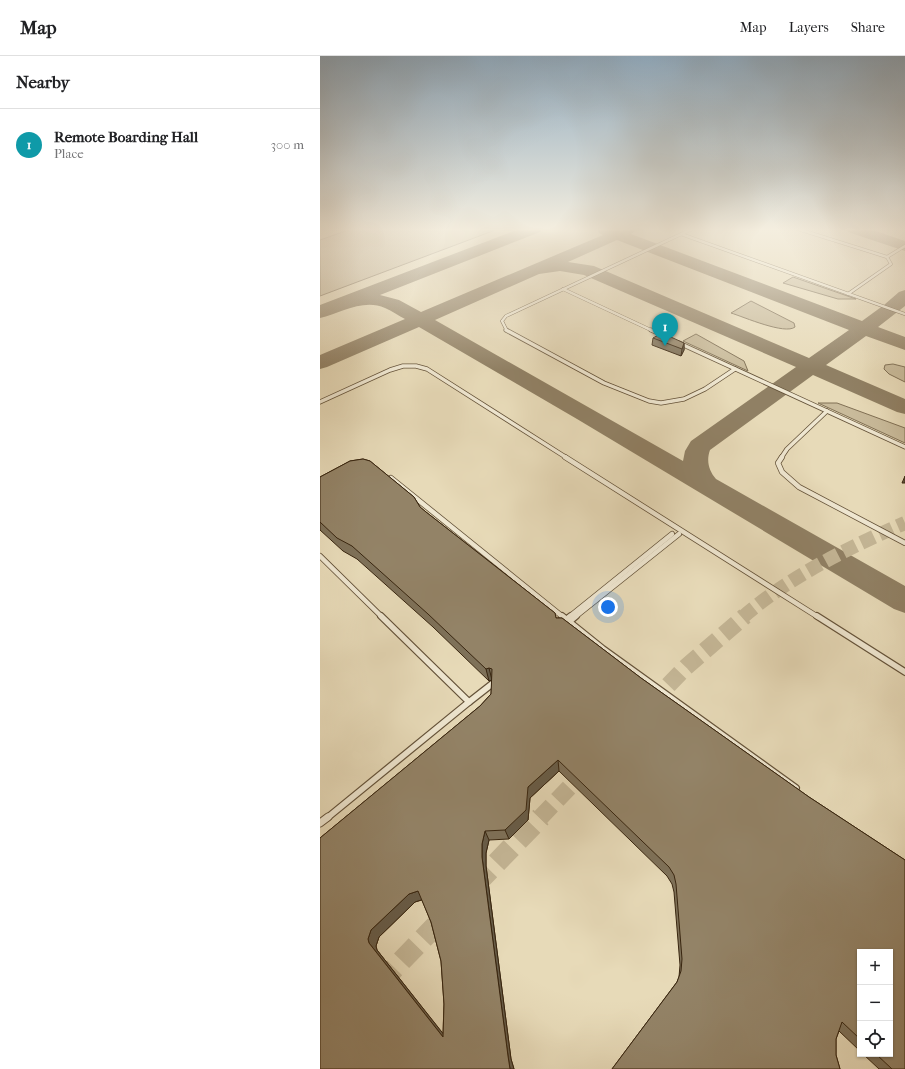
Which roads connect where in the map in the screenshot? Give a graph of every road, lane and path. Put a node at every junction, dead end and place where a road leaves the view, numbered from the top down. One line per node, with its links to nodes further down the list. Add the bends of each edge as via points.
1 (590, 276): 4 (lane)
2 (799, 276): 5 (lane)
3 (873, 276): 5 (lane)
4 (563, 289): 7 (lane); 9 (lane, via 506,316 502,321 506,330 604,383 661,404 686,400)
5 (848, 294): 6 (lane)
6 (905, 314)
7 (670, 339)
8 (678, 342): 9 (lane)
9 (735, 369): 11 (lane)
10 (320, 402): 20 (lane, via 390,370 403,366 426,369)
11 (827, 411): 12 (lane); 16 (lane, via 787,449 778,463 782,472 799,487)
12 (905, 447)
13 (387, 476): 18 (lane)
14 (672, 534): 18 (lane)
15 (679, 534): 18 (lane)
16 (905, 543)
17 (320, 556): 22 (lane)
18 (568, 620): 19 (lane); 23 (lane, via 603,649)
19 (565, 625)
20 (905, 672)
21 (492, 684): 22 (lane)
22 (468, 702): 24 (lane)
23 (802, 792)
24 (320, 823)

